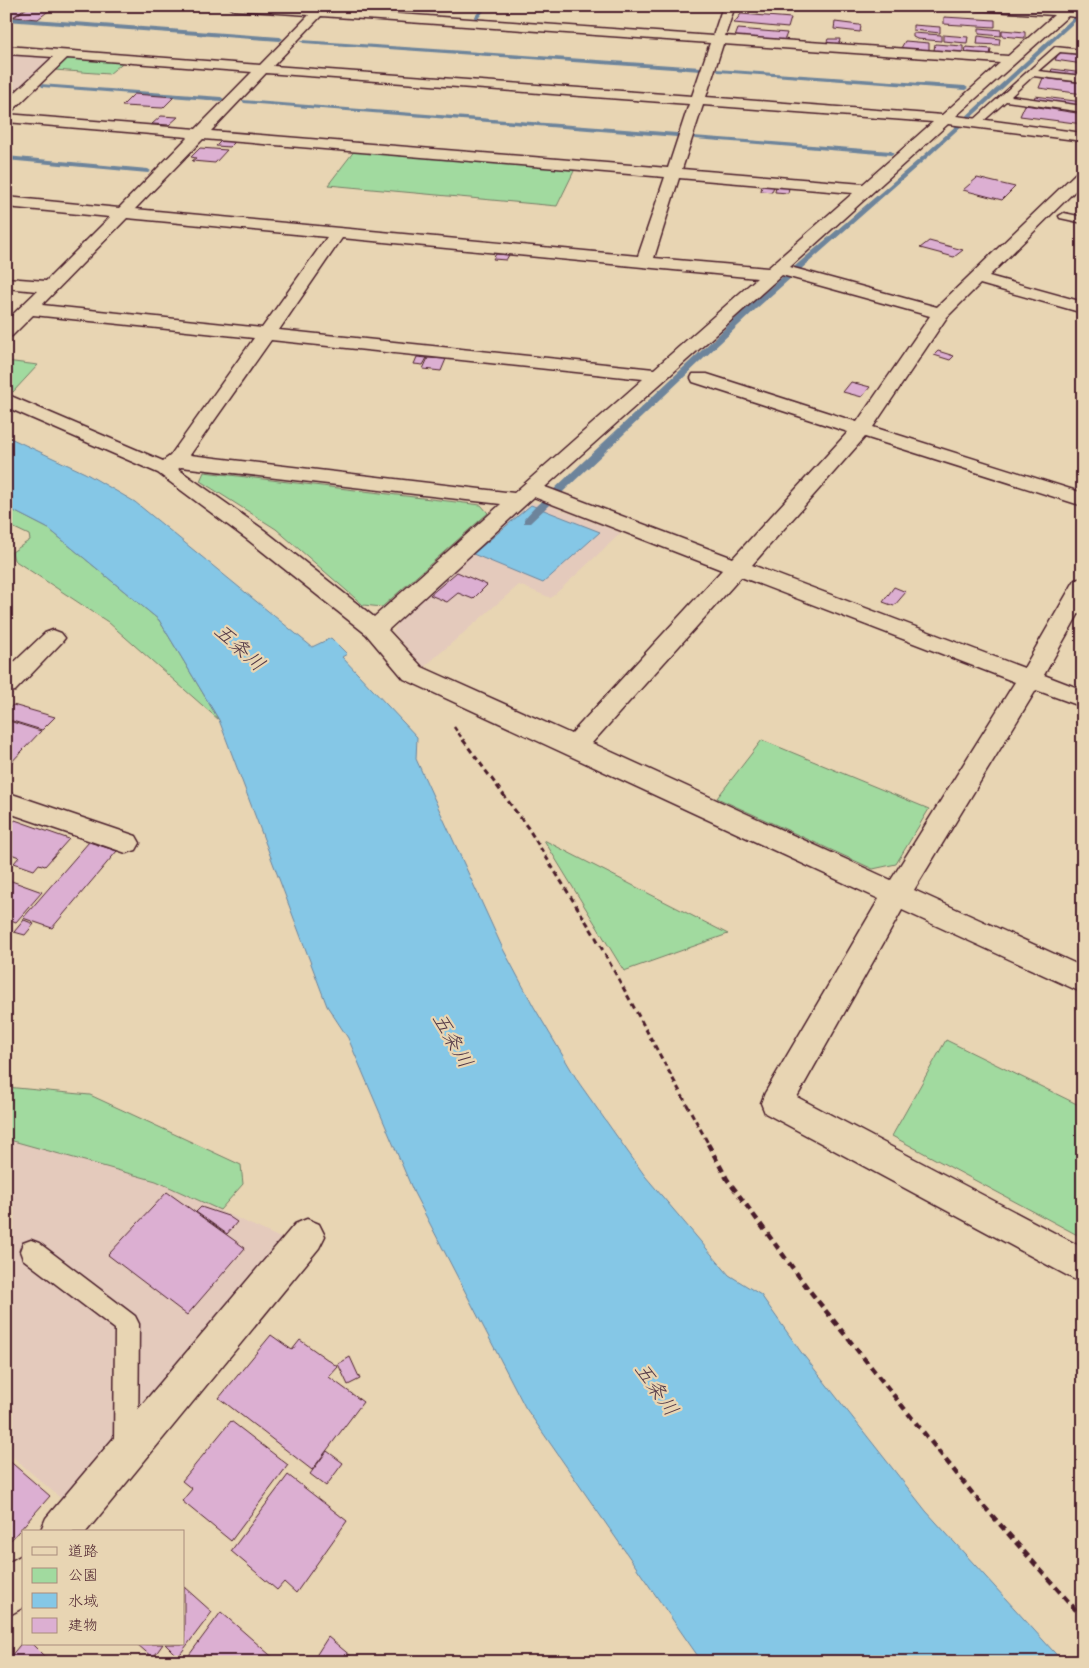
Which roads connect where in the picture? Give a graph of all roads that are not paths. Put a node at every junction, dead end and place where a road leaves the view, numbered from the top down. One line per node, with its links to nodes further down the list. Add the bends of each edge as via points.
1 (234, 6): 4 (street)
2 (730, 6): 6 (street)
3 (977, 6): 5 (street)
4 (321, 9): 6 (street); 11 (street)
5 (1071, 11): 10 (street)
6 (718, 39): 10 (street); 15 (street)
7 (6, 50): 9 (street)
8 (1083, 52): 12 (lane, via 1058,49)
9 (64, 54): 11 (street); 16 (street)
10 (1011, 60): 19 (street)
11 (263, 69): 15 (street); 21 (street)
12 (1032, 73): 13 (lane); 14 (lane)
13 (1083, 79)
14 (1004, 98): 17 (lane); 20 (lane)
15 (698, 100): 19 (street); 23 (street)
16 (6, 109)
17 (1083, 109)
18 (6, 118): 21 (street)
19 (949, 120): 20 (street); 25 (street)
20 (974, 122): 22 (street)
21 (198, 134): 23 (street); 27 (street)
22 (1083, 137)
23 (673, 173): 25 (street); 31 (street)
24 (1083, 174): 33 (street)
25 (866, 189): 32 (street)
26 (6, 202): 27 (street)
27 (123, 214): 30 (street); 35 (street)
28 (1064, 216): 29 (lane)
29 (1083, 220)
30 (338, 233): 31 (street); 40 (street)
31 (644, 262): 32 (street)
32 (777, 271): 38 (street, via 807,276); 41 (street)
33 (977, 278): 36 (street); 38 (street)
34 (6, 283): 35 (street)
35 (50, 288): 37 (street)
36 (1083, 308)
37 (29, 309): 39 (street); 40 (street)
38 (941, 313): 44 (street)
39 (6, 332)
40 (267, 334): 41 (street); 45 (street)
41 (660, 375): 46 (street)
42 (700, 378): 44 (street)
43 (6, 400): 45 (street)
44 (861, 430): 47 (street); 48 (street)
45 (171, 464): 46 (street); 50 (street)
46 (525, 495): 48 (street, via 558,499); 50 (street)
47 (1083, 500)
48 (736, 567): 52 (street); 55 (street)
49 (1083, 585): 52 (street)
50 (374, 629): 55 (street, via 413,672)
51 (54, 638): 53 (street)
52 (1030, 679): 54 (street); 58 (street)
53 (6, 685)
54 (1083, 699)
55 (575, 746): 58 (street)
56 (6, 802): 57 (street)
57 (126, 843)
58 (896, 895): 59 (street); 62 (street, via 778,1103)
59 (1083, 981)
60 (306, 1236): 63 (street)
61 (31, 1251): 63 (lane, via 127,1324)
62 (1083, 1267)
63 (126, 1452): 64 (street)
64 (62, 1530)
65 (22, 1577): 66 (street)
66 (6, 1596)

